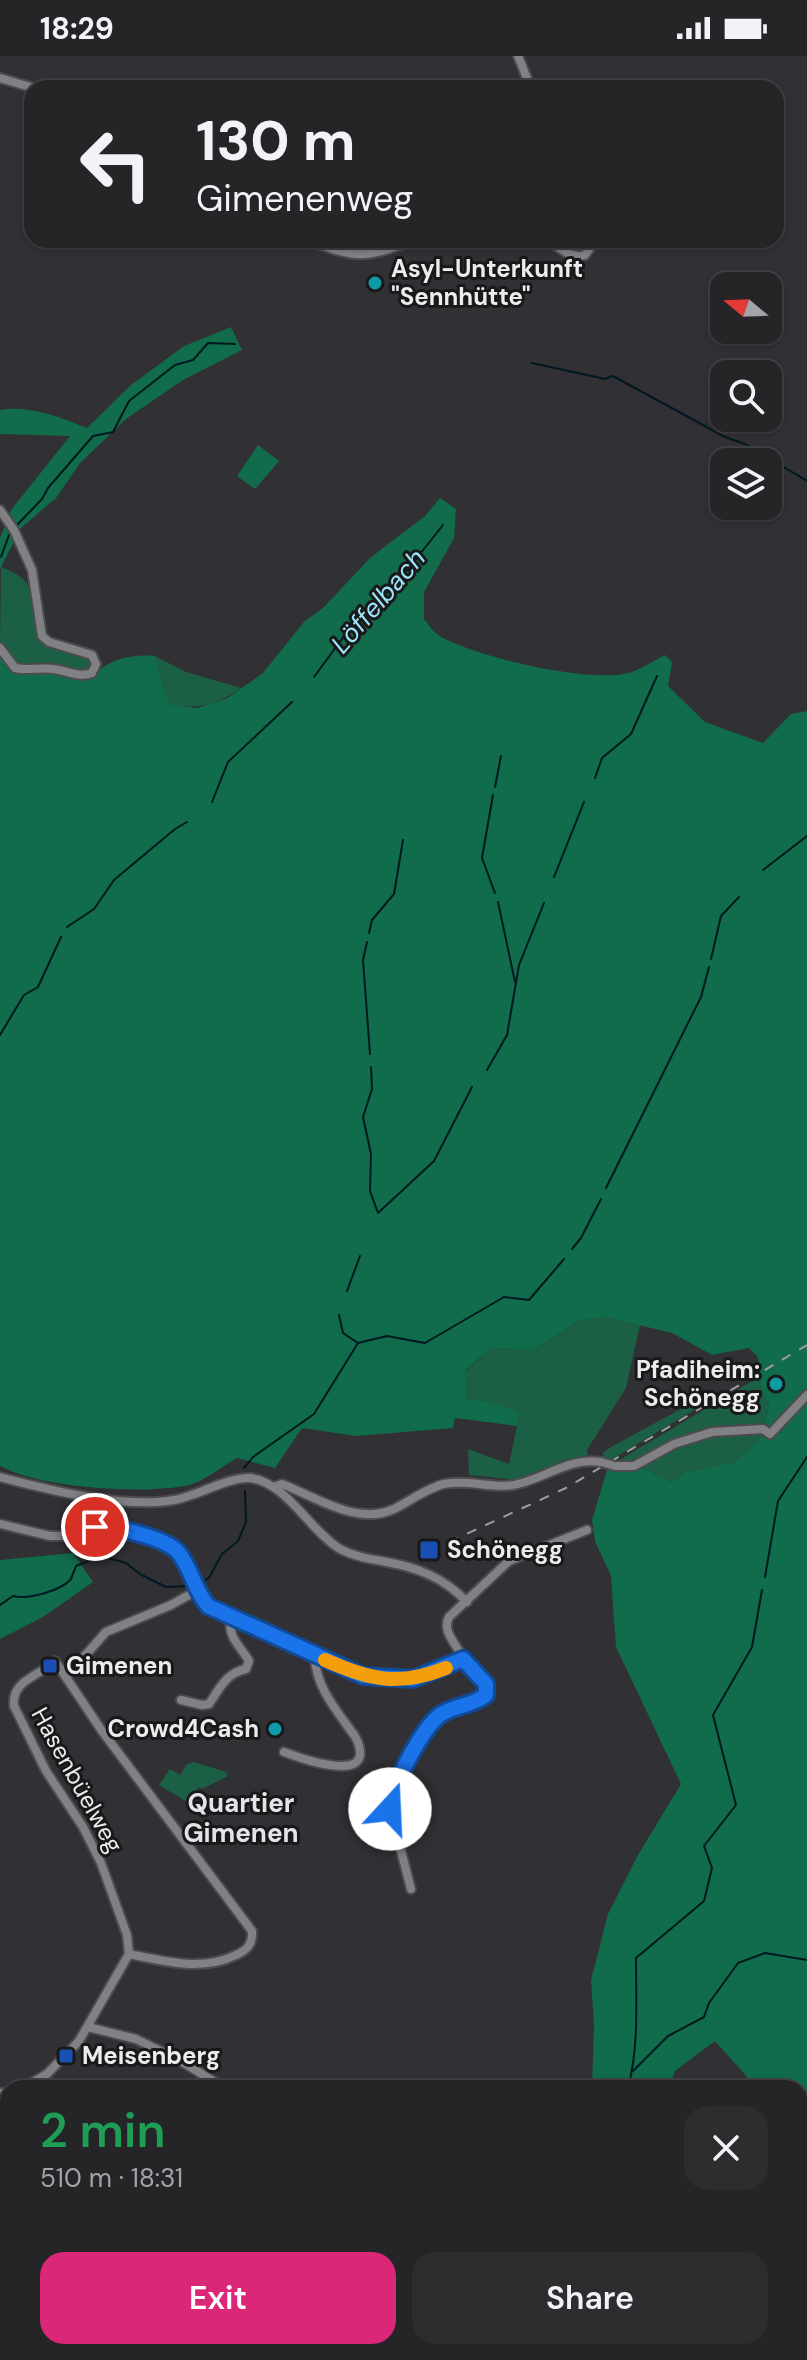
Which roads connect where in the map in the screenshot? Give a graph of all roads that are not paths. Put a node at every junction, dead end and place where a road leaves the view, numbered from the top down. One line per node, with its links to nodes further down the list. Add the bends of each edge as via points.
1 (518, 56): 3 (street)
2 (0, 78): 4 (street)
3 (528, 80)
4 (24, 85)
5 (328, 248): 6 (street, via 362,256)
6 (388, 248)
7 (561, 248): 8 (street, via 579,257)
8 (590, 248)
9 (0, 510): 10 (street, via 32,570 42,636 92,655 96,664 84,676 49,668 25,670 15,668)
10 (0, 648)
11 (807, 1395): 13 (street, bridge, via 770,1434 763,1429 712,1432 674,1444 634,1466 577,1462 518,1484 441,1485 377,1514 341,1509 282,1484)
12 (0, 1477): 13 (street, via 106,1499 152,1502 250,1478)
13 (274, 1487): 17 (street, via 338,1547 424,1572)
14 (0, 1524): 16 (street, via 50,1536 113,1526 177,1551)
15 (587, 1530): 17 (street, via 509,1561)
16 (196, 1591): 18 (street, via 208,1606); 21 (street, via 106,1632)
17 (467, 1602): 20 (street, via 446,1623)
18 (231, 1619): 19 (street); 22 (street, via 229,1628 249,1661 246,1669 226,1678 209,1704)
19 (315, 1656): 20 (street, via 363,1676 389,1679 424,1676); 23 (street, via 320,1684 356,1738 358,1756 336,1767)
20 (463, 1659): 24 (street, via 486,1684 486,1695 430,1724 390,1803)
21 (66, 1677): 25 (street, Hasenbüelweg, via 55,1661 17,1687 14,1706 96,1852); 25 (street, via 252,1931 248,1947 204,1965)
22 (181, 1700)
23 (284, 1752)
24 (411, 1889)
25 (129, 1954): 26 (street)
26 (88, 2027): 27 (street, via 62,2061); 28 (street, via 136,2039)
27 (37, 2080)
28 (211, 2080)

